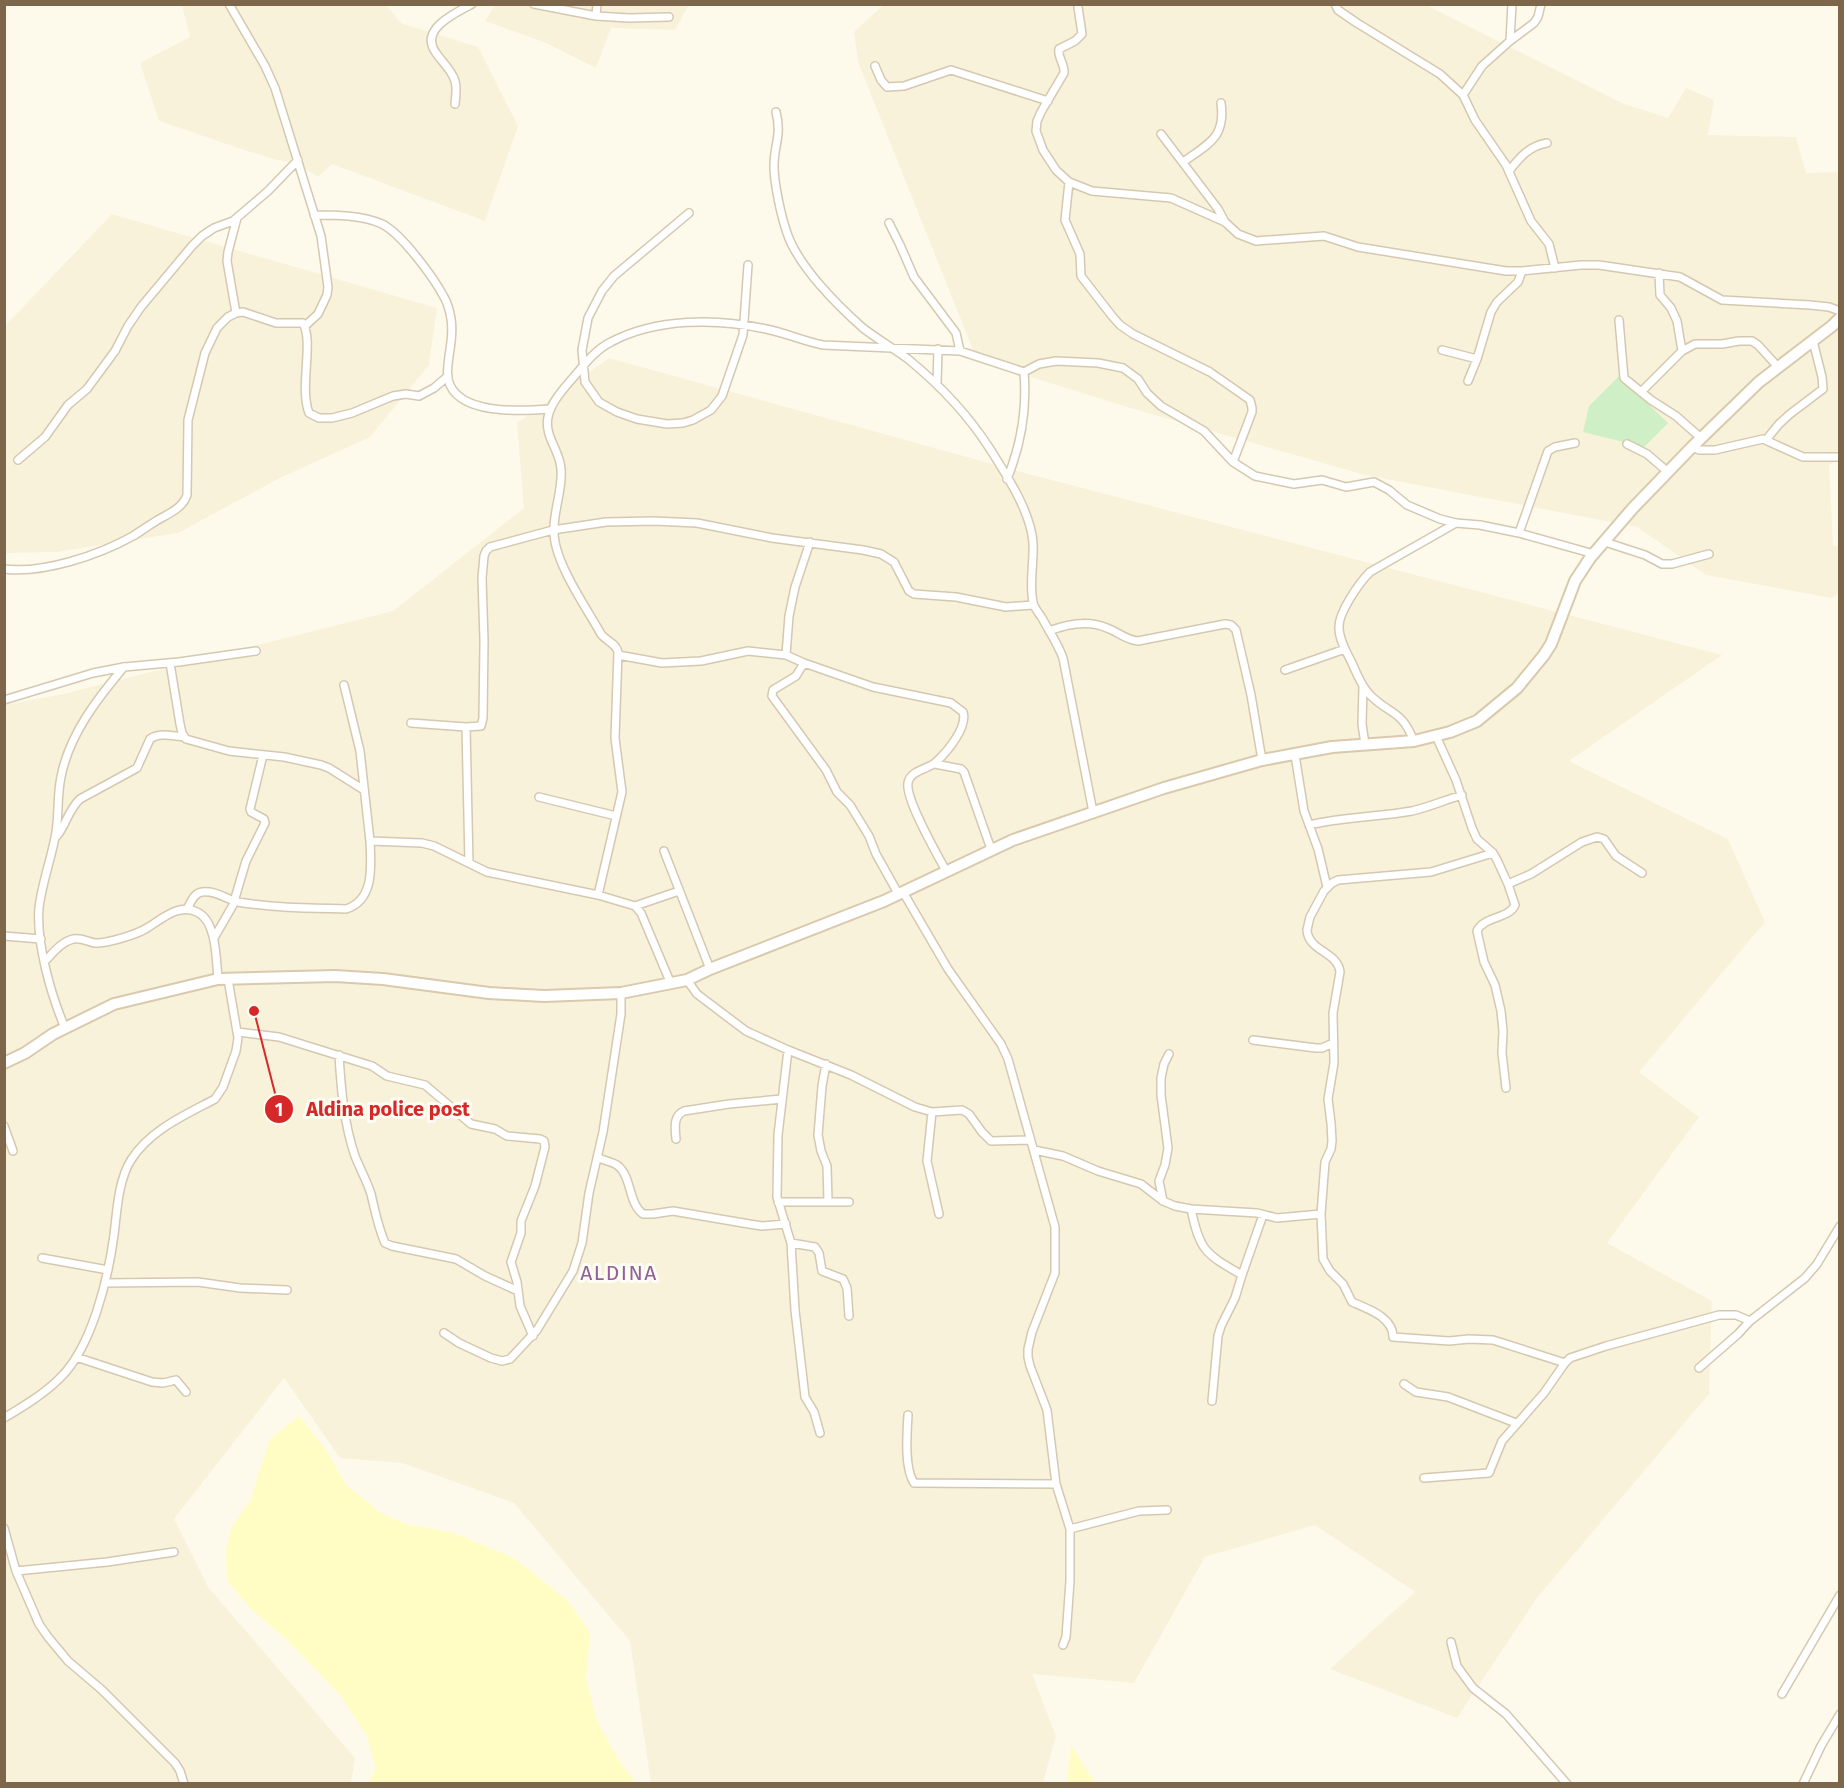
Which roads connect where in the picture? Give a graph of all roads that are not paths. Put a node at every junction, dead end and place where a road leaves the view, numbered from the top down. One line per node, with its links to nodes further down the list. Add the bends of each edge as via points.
1 (229, 4): 20 (street, via 275,88)
2 (472, 4): 16 (street, via 455,13 430,38 430,44 456,82)
3 (534, 4): 9 (street)
4 (597, 4): 9 (street)
5 (1335, 4): 13 (street, via 1345,15 1440,74)
6 (1512, 4): 11 (street)
7 (1541, 4): 11 (street, via 1534,23)
8 (1078, 7): 14 (street, via 1082,34 1059,48 1065,70)
9 (596, 16): 10 (street)
10 (669, 17)
11 (1510, 41): 13 (street, via 1482,66)
12 (875, 66): 14 (street, via 887,87 904,86 951,70)
13 (1463, 95): 22 (street)
14 (1048, 101): 23 (street, via 1036,131 1056,170)
15 (1221, 103): 21 (street, via 1221,128 1216,136)
16 (455, 104)
17 (776, 112): 40 (street, via 779,126 775,178 794,249 839,304)
18 (1161, 134): 21 (street)
19 (1548, 143): 22 (street, via 1528,150)
20 (298, 160): 25 (street); 26 (street)
21 (1183, 162): 27 (street)
22 (1509, 171): 30 (street, via 1531,221 1549,244)
23 (1069, 182): 27 (street, via 1092,191 1171,198); 61 (street, via 1065,220 1080,254 1081,276 1120,326 1210,372 1250,400 1252,412)
24 (689, 213): 46 (street, via 614,276 603,291 588,318 582,350)
25 (314, 215): 38 (street, via 321,236 328,291 318,314); 49 (street, via 369,220 381,224 405,244 446,300 453,341)
26 (237, 218): 34 (street, via 227,261); 60 (street, via 214,228 192,246 141,307 87,389 68,405 45,437)
27 (1225, 222): 31 (street, via 1238,234 1256,241 1324,236 1358,247)
28 (889, 223): 43 (street, via 914,277 956,333)
29 (748, 265): 37 (street)
30 (1555, 268): 31 (street); 32 (street, via 1599,265)
31 (1521, 271): 45 (street, via 1518,282 1491,312)
32 (1659, 273): 33 (street, via 1680,277 1722,300); 44 (street, via 1660,294 1677,321)
33 (1839, 310)
34 (236, 313): 38 (street, via 249,312 276,323 300,322); 71 (street, via 217,328 205,353 188,420 187,495 183,504 133,536 104,549 35,570)
35 (1839, 318): 39 (street)
36 (1619, 320): 52 (street, via 1623,375)
37 (743, 324): 40 (street, via 823,345); 46 (street, via 704,322 649,328 610,342); 46 (street, via 743,335 722,396 711,410 683,423 651,423 599,402 585,382)
38 (305, 326): 49 (street, via 306,402 309,412 319,418 342,416 393,396 424,395)
39 (1813, 341): 47 (street); 55 (street, via 1823,389 1790,414)
40 (892, 347): 41 (street); 51 (street)
41 (938, 349): 43 (street); 51 (street)
42 (1442, 350): 45 (street)
43 (960, 351): 48 (street)
44 (1682, 351): 47 (street, via 1703,342 1752,341); 52 (street)
45 (1477, 359): 50 (street)
46 (584, 366): 53 (street)
47 (1778, 367): 54 (street)
48 (1024, 372): 61 (street, via 1039,364 1068,361 1123,368 1161,406 1204,431); 63 (street, via 1021,434)
49 (448, 376): 53 (street, via 459,397 481,406 516,411)
50 (1468, 381)
51 (937, 384): 63 (street, via 960,407)
52 (1641, 392): 54 (street)
53 (550, 409): 65 (street, via 548,435 561,467)
54 (1701, 438): 58 (street)
55 (1766, 440): 58 (street, via 1707,451); 59 (street, via 1803,457)
56 (1575, 443): 66 (street, via 1548,451)
57 (1627, 444): 62 (street, via 1647,454)
58 (1692, 447): 62 (street)
59 (1839, 457)
60 (18, 460)
61 (1233, 462): 64 (street, via 1255,476 1289,483 1322,480 1346,487 1374,482 1412,507)
62 (1668, 472): 68 (street)
63 (1008, 479): 72 (street, via 1030,527)
64 (1456, 523): 66 (street); 74 (street, via 1366,576 1341,616 1339,630)
65 (553, 530): 67 (street, via 606,522 676,522); 76 (street, via 563,566 604,639 617,648); 86 (street, via 490,547 485,553 483,723)
66 (1520, 533): 70 (street)
67 (810, 542): 72 (street, via 886,556 914,594 1006,607); 77 (street, via 795,586)
68 (1605, 542): 69 (street, via 1662,564); 70 (street)
69 (1709, 554)
70 (1594, 555): 87 (street, via 1575,581 1548,649 1517,688 1477,721)
71 (4, 569)
72 (1033, 605): 73 (street)
73 (1049, 631): 93 (street, via 1095,624 1138,641 1231,625 1236,630 1249,684); 98 (street, via 1063,658)
74 (1345, 649): 81 (street); 83 (street)
75 (256, 651): 78 (street)
76 (618, 655): 77 (street, via 662,663 701,661 748,651); 99 (street, via 615,738 622,792)
77 (786, 655): 79 (street)
78 (170, 663): 80 (street); 88 (street)
79 (804, 663): 94 (street, via 873,687 940,700 959,708 965,716 963,726); 112 (street, via 796,676 773,690 772,696 820,761 837,792 850,805)
80 (124, 667): 84 (street); 101 (street, via 101,694 71,746 61,774)
81 (1285, 670)
82 (344, 685): 95 (street, via 360,751)
83 (1363, 687): 89 (street, via 1403,720); 90 (street)
84 (4, 700)
85 (411, 723): 86 (street)
86 (466, 727): 106 (street)
87 (1436, 736): 89 (street); 96 (street)
88 (184, 737): 91 (street, via 229,751); 101 (street, via 157,735 150,739 137,768 80,799)
89 (1414, 741): 90 (street)
90 (1365, 744): 92 (street)
91 (263, 755): 95 (street, via 321,765); 114 (street, via 250,810 265,823 246,861)
92 (1295, 755): 93 (street); 100 (street)
93 (1262, 760): 98 (street)
94 (935, 764): 103 (street, via 964,772); 107 (street, via 912,775 908,785 914,807)
95 (364, 790): 102 (street)
96 (1462, 795): 100 (street, via 1412,811); 105 (street, via 1475,834)
97 (539, 797): 99 (street)
98 (1093, 812): 103 (street)
99 (616, 816): 113 (street)
100 (1309, 825): 110 (street)
101 (54, 839): 119 (street, via 39,906)
102 (370, 841): 106 (street, via 422,843); 114 (street, via 370,881 362,900 351,908 282,908)
103 (991, 849): 107 (street)
104 (664, 850): 111 (street)
105 (1493, 853): 109 (street); 110 (street, via 1431,872 1338,880)
106 (469, 863): 113 (street, via 505,877)
107 (946, 871): 112 (street)
108 (1642, 873): 109 (street, via 1597,837)
109 (1508, 885): 135 (street, via 1513,909 1481,925 1477,931 1501,1011)
110 (1327, 887): 129 (street, via 1310,917 1306,934 1340,968)
111 (679, 891): 115 (street); 121 (street)
112 (901, 894): 121 (street); 140 (street, via 1001,1044)
113 (598, 895): 115 (street)
114 (235, 901): 116 (street, via 202,892 195,895); 118 (street)
115 (635, 906): 124 (street)
116 (187, 909): 118 (street, via 202,915); 120 (street, via 167,915 139,932 102,943 71,939)
117 (4, 936): 119 (street)
118 (214, 938): 122 (street)
119 (41, 939): 120 (street)
120 (45, 961): 126 (street)
121 (710, 969): 123 (street)
122 (223, 979): 125 (street, via 334,976 518,995); 126 (street, via 122,1001); 127 (street)
123 (687, 980): 124 (street); 130 (street, via 697,994 738,1025)
124 (671, 984): 125 (street)
125 (621, 993): 143 (street)
126 (65, 1028): 133 (street)
127 (238, 1032): 132 (street, via 279,1037); 158 (street, via 236,1051 219,1096 156,1133 130,1162 120,1194)
128 (1253, 1040): 129 (street, via 1316,1048)
129 (1333, 1043): 152 (street, via 1328,1102 1332,1142)
130 (788, 1050): 134 (street); 136 (street)
131 (1169, 1054): 144 (street, via 1161,1078 1168,1148)
132 (339, 1055): 162 (street, via 348,1129 385,1243 456,1259); 162 (street, via 372,1066 387,1076 424,1085 471,1124 507,1136 544,1141 535,1186 521,1221 522,1233 511,1260)
133 (4, 1064)
134 (826, 1064): 137 (street); 146 (street, via 818,1135 826,1166)
135 (1506, 1088)
136 (782, 1099): 139 (street, via 684,1111 676,1118); 148 (street)
137 (932, 1112): 140 (street, via 962,1110 990,1141); 151 (street, via 927,1161)
138 (4, 1126): 142 (street)
139 (676, 1139)
140 (1030, 1140): 141 (street)
141 (1034, 1150): 145 (street, via 1064,1156); 178 (street, via 1054,1222 1056,1260 1028,1357 1047,1410)
142 (13, 1151)
143 (598, 1158): 154 (street, via 618,1166 643,1214 673,1211 762,1226); 166 (street, via 576,1262)
144 (1159, 1181): 145 (street); 147 (street)
145 (1144, 1186): 147 (street)
146 (828, 1201): 148 (street); 149 (street)
147 (1163, 1201): 150 (street)
148 (778, 1202): 154 (street)
149 (849, 1202)
150 (1191, 1209): 153 (street); 159 (street, via 1204,1249)
151 (939, 1214)
152 (1321, 1214): 153 (street, via 1277,1218); 168 (street, via 1322,1253 1327,1266 1352,1302 1387,1321 1393,1337 1492,1340)
153 (1263, 1215): 159 (street)
154 (786, 1224): 156 (street)
155 (1839, 1226): 164 (street, via 1804,1278)
156 (791, 1243): 163 (street, via 815,1246 822,1271 843,1279); 176 (street, via 805,1396)
157 (42, 1258): 158 (street)
158 (108, 1270): 160 (street)
159 (1242, 1275): 172 (street, via 1218,1336)
160 (105, 1283): 161 (street, via 198,1282); 167 (street)
161 (287, 1290)
162 (518, 1291): 166 (street)
163 (849, 1316)
164 (1750, 1321): 168 (street, via 1736,1315 1719,1315 1606,1346); 169 (street)
165 (444, 1333): 166 (street, via 502,1361 515,1357)
166 (533, 1336)
167 (76, 1357): 171 (street, via 152,1382 176,1380); 174 (street, via 51,1386)
168 (1564, 1363): 175 (street, via 1544,1393)
169 (1699, 1368)
170 (1404, 1384): 175 (street, via 1416,1392 1448,1397)
171 (186, 1392)
172 (1212, 1401)
173 (908, 1415): 178 (street, via 909,1463 914,1483)
174 (4, 1418)
175 (1516, 1423): 177 (street, via 1502,1441 1489,1473)
176 (819, 1433)
177 (1424, 1478)
178 (1056, 1484): 181 (street)
179 (1167, 1510): 181 (street, via 1139,1511)
180 (4, 1528): 183 (street)
181 (1070, 1528): 186 (street, via 1070,1581)
182 (174, 1552): 183 (street)
183 (16, 1571): 189 (street, via 48,1637 175,1763)
184 (1839, 1595): 187 (street)
185 (1451, 1642): 190 (street, via 1457,1666 1473,1688 1506,1714)
186 (1063, 1645)
187 (1782, 1694)
188 (1839, 1714): 191 (street)
189 (184, 1784)
190 (1568, 1784)
191 (1803, 1784)

